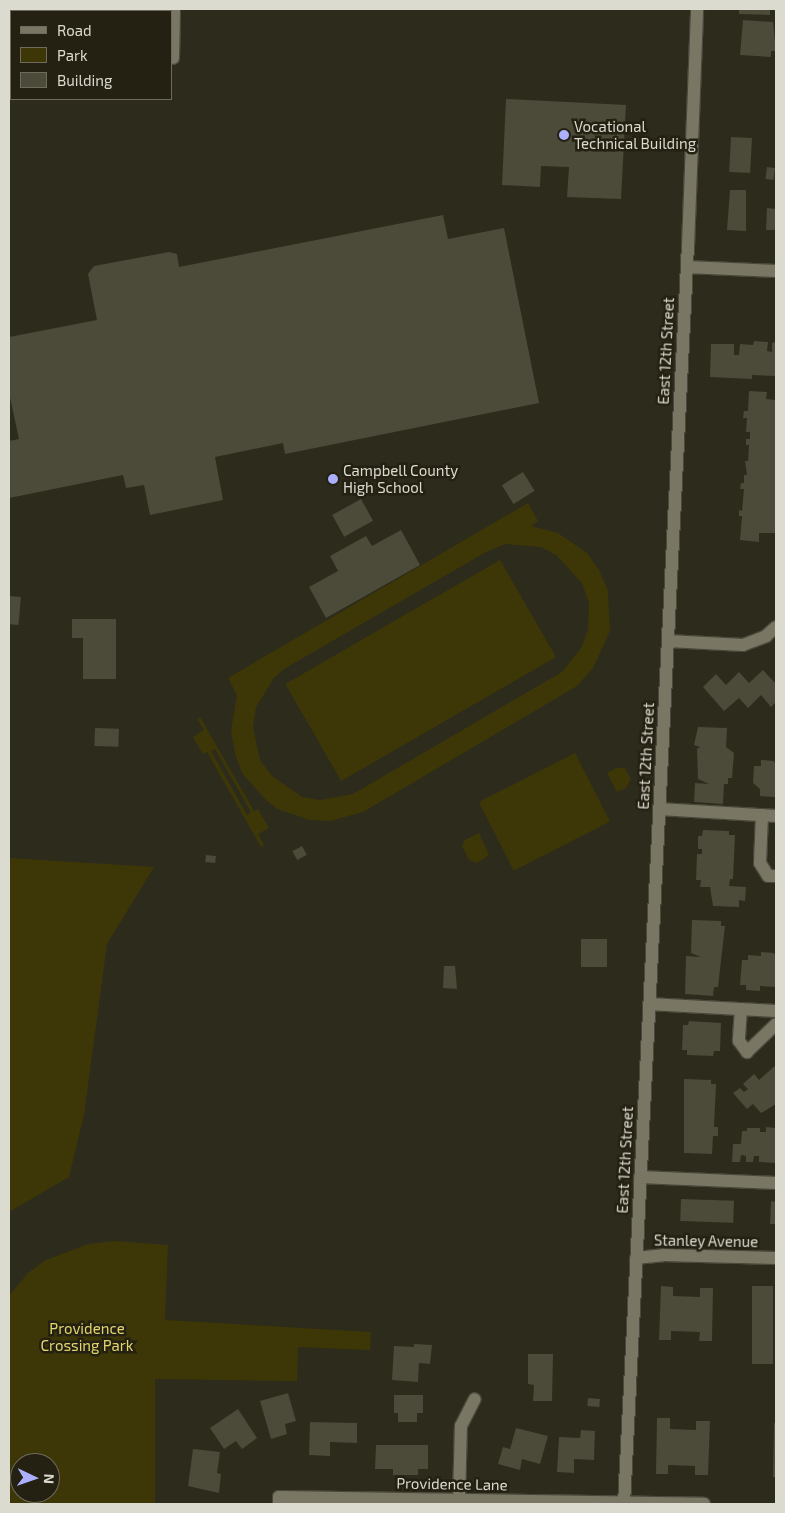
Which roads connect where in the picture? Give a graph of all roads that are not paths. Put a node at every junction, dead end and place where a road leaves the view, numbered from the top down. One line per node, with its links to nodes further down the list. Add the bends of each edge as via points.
1 (174, 9): 3 (street)
2 (697, 9): 4 (street, East 12th Street)
3 (172, 58)
4 (688, 267): 5 (street); 7 (street, East 12th Street)
5 (776, 271)
6 (776, 627): 7 (street, via 766,636 743,644)
7 (668, 641): 8 (street, East 12th Street)
8 (659, 810): 9 (street); 12 (street, East 12th Street)
9 (762, 815): 10 (street); 11 (street, via 760,863 768,876)
10 (776, 816)
11 (776, 876)
12 (649, 1004): 13 (street); 16 (street, East 12th Street)
13 (740, 1009): 14 (street); 15 (street, via 739,1041 747,1052)
14 (776, 1011)
15 (776, 1024)
16 (640, 1177): 17 (street); 18 (street, East 12th Street)
17 (776, 1183)
18 (636, 1258): 19 (street, Stanley Avenue, via 663,1255); 23 (street, East 12th Street)
19 (776, 1258)
20 (475, 1399): 21 (street, via 461,1426)
21 (459, 1500): 22 (street, Providence Lane); 23 (street, Providence Lane)
22 (279, 1501)
23 (624, 1503): 24 (street, Providence Lane)
24 (704, 1504)

